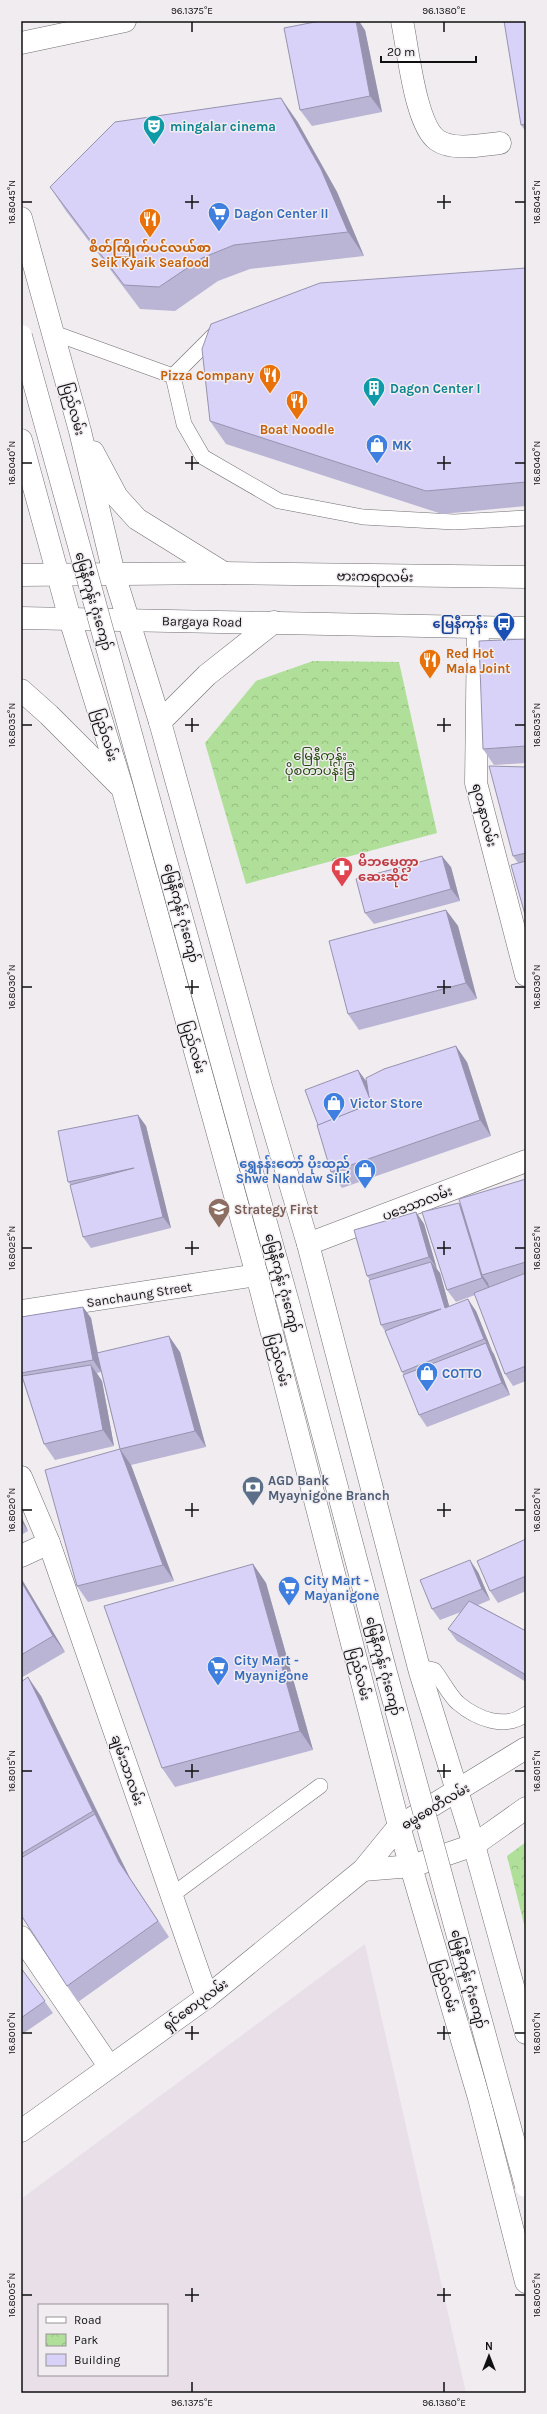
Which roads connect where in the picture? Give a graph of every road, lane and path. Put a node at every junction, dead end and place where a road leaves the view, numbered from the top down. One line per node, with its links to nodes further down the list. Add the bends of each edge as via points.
1 (125, 21): 3 (main road)
2 (402, 21): 4 (main road, via 421,117 437,140 462,147)
3 (21, 43)
4 (500, 143)
5 (21, 218): 7 (main road, ပြည်လမ်း)
6 (229, 326): 9 (lane, via 216,332)
7 (54, 333): 9 (lane); 10 (main road, ပြည်လမ်း)
8 (21, 336): 51 (main road, မြေနီကုန်း ဂုံးကျော်, bridge, via 279,1268 385,1670)
9 (173, 376): 12 (lane, via 184,424 203,457 279,501 363,517 454,522)
10 (80, 430): 13 (main road, via 117,497 137,519); 15 (main road, ပြည်လမ်း)
11 (21, 440): 16 (main road, ပြည်လမ်း)
12 (526, 518)
13 (224, 573): 15 (main road, ဗားကရာလမ်း); 17 (main road, ဗားကရာလမ်း)
14 (21, 574): 16 (main road, ဗားကရာလမ်း)
15 (114, 574): 16 (main road, ဗားကရာလမ်း); 20 (main road, ပြည်လမ်း)
16 (58, 575): 19 (main road, ပြည်လမ်း)
17 (526, 577)
18 (21, 618): 19 (main road)
19 (70, 619): 20 (main road); 26 (main road, ပြည်လမ်း)
20 (130, 619): 21 (main road, Bargaya Road); 25 (main road, ပြည်လမ်း)
21 (274, 622): 22 (main road, via 304,625); 25 (main road, via 207,675)
22 (478, 627): 23 (main road); 27 (main road, ရတနာလမ်း, via 476,783)
23 (526, 628)
24 (21, 690): 26 (main road, via 50,715)
25 (160, 722): 29 (main road, ပြည်လမ်း, via 261,1086)
26 (122, 787): 30 (main road, ပြည်လမ်း)
27 (526, 975)
28 (526, 1161): 29 (main road, ပဒေသာလမ်း)
29 (308, 1244): 35 (main road, ပြည်လမ်း)
30 (257, 1276): 31 (main road, Sanchaung Street); 41 (main road, ပြည်လမ်း)
31 (21, 1311)
32 (21, 1477): 33 (main road, ချမ်းသာလမ်း)
33 (49, 1543): 34 (main road); 45 (main road, ချမ်းသာလမ်း)
34 (21, 1556)
35 (420, 1672): 36 (lane, via 425,1668 434,1670 458,1702 487,1721 517,1721); 39 (main road, ပြည်လမ်း)
36 (526, 1714)
37 (526, 1748): 39 (main road, ဓမ္မစေတီလမ်း)
38 (320, 1786): 45 (lane)
39 (456, 1793): 41 (main road, ဓမ္မစေတီလမ်း); 42 (main road, ပြည်လမ်း)
40 (526, 1808): 42 (main road)
41 (399, 1826): 43 (main road, ပြည်လမ်း); 44 (main road, ဓမ္မစေတီလမ်း)
42 (474, 1845): 43 (main road); 48 (main road, ပြည်လမ်း)
43 (412, 1866): 44 (main road); 52 (main road, ပြည်လမ်း, via 479,2098)
44 (363, 1870): 47 (main road, ရှင်စောပုလမ်း)
45 (172, 1896): 47 (main road, ချမ်းသာလမ်း)
46 (21, 1937): 49 (main road)
47 (207, 1997): 49 (main road, ရှင်စောပုလမ်း)
48 (526, 2033)
49 (109, 2066): 50 (main road, ရှင်စောပုလမ်း)
50 (21, 2131)
51 (526, 2186)
52 (526, 2282)

